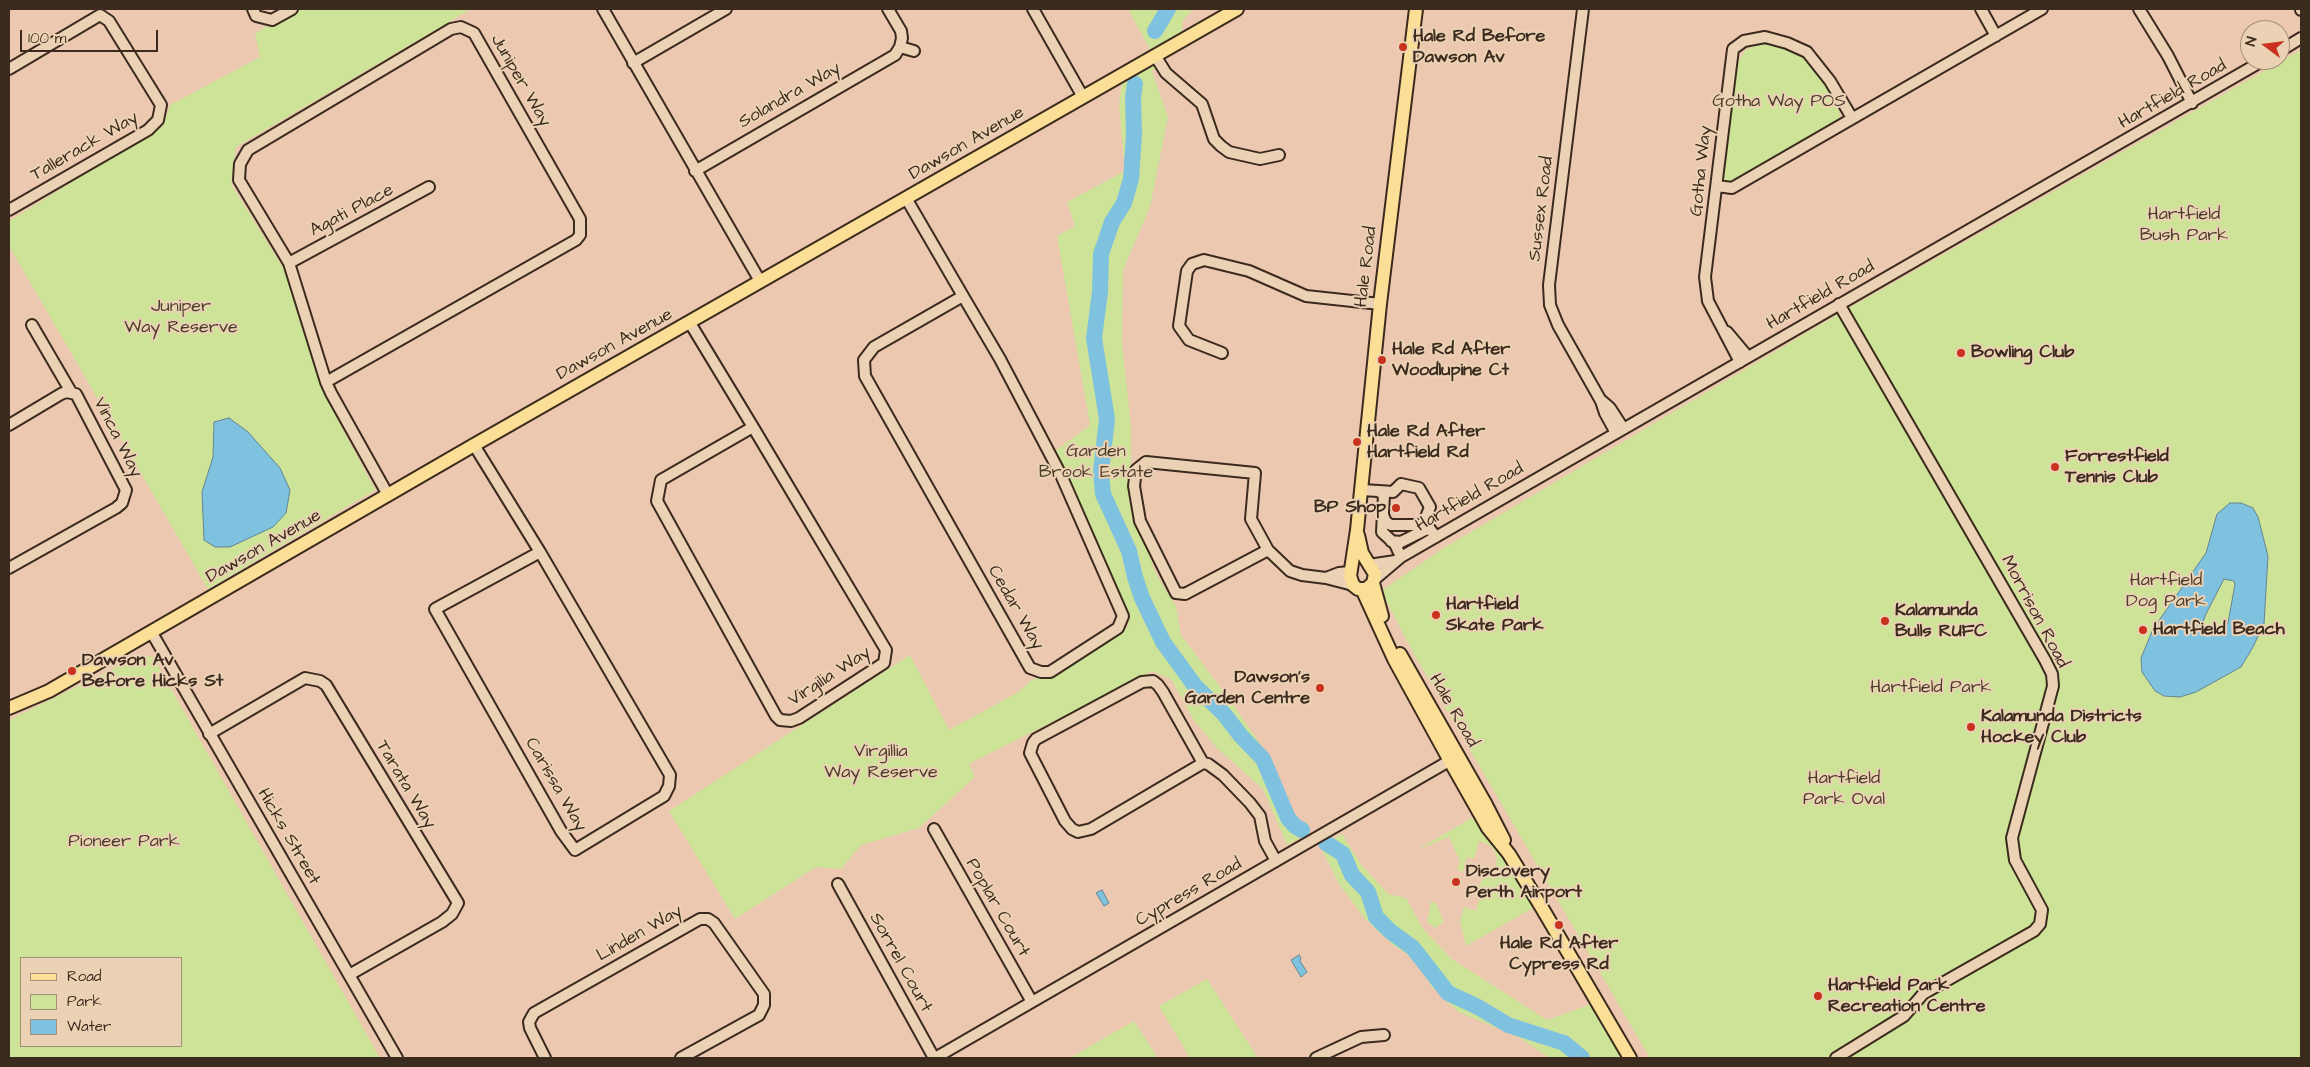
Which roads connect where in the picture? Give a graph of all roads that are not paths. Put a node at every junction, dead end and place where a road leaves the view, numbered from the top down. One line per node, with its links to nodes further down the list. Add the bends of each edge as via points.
1 (253, 9): 2 (street, via 256,16 272,20)
2 (292, 9)
3 (603, 9): 19 (street)
4 (726, 9): 19 (street)
5 (888, 9): 16 (street, via 901,30)
6 (1033, 9): 22 (street)
7 (1237, 9): 18 (main road, Dawson Avenue)
8 (1416, 9): 34 (main road, Hale Road)
9 (1583, 9): 44 (street, Sussex Road, via 1549,285 1550,305 1602,401 1605,413)
10 (1981, 9): 13 (street)
11 (2042, 9): 13 (street)
12 (2139, 9): 23 (street)
13 (1996, 36): 24 (street)
14 (2301, 38): 15 (street)
15 (2290, 45)
16 (900, 48): 17 (street); 26 (street, Solandra Way, via 895,55)
17 (914, 51)
18 (1156, 57): 22 (main road, Dawson Avenue); 25 (street, via 1166,74 1202,104 1217,143 1229,152 1260,159)
19 (633, 63): 26 (street)
20 (9, 69): 30 (street, Tallerack Way, via 100,15 109,21 161,105 158,120 148,130)
21 (2247, 70): 23 (street, Hartfield Road)
22 (1084, 97): 29 (main road, Dawson Avenue)
23 (2195, 101): 35 (street, Hartfield Road)
24 (1852, 118): 27 (street, via 1732,188); 27 (street, Gotha Way, via 1830,81 1807,52 1765,37 1744,41 1734,49)
25 (1279, 155)
26 (695, 171): 32 (street)
27 (1717, 186): 39 (street, Gotha Way, via 1705,277 1708,301 1726,332 1729,344)
28 (429, 187): 31 (street, Agati Place)
29 (906, 198): 32 (main road, Dawson Avenue); 33 (street, Cedar Way)
30 (9, 210)
31 (289, 263): 40 (street, Juniper Way); 40 (street, Juniper Way, via 239,180 240,164 248,150 451,29 461,27 474,33 580,219 580,235)
32 (760, 281): 36 (main road, Dawson Avenue)
33 (963, 296): 33 (street, Cedar Way, via 1061,476 1123,616 1118,628 1050,672 1030,668 865,376 864,360 874,347)
34 (1380, 304): 38 (street, via 1306,296 1249,271 1204,260 1192,264 1187,271 1179,326 1189,340); 46 (main road, Hale Road)
35 (1840, 304): 39 (street, Hartfield Road); 77 (street, Morrison Road, via 2045,660 2052,674 2053,690 2012,838 2015,860 2042,910 2040,924 2034,931 1923,994 1904,1016)
36 (690, 323): 43 (street, Virgilia Way); 45 (main road, Dawson Avenue)
37 (32, 325): 41 (street)
38 (1222, 353)
39 (1744, 359): 44 (street, Hartfield Road)
40 (326, 382): 48 (street, Juniper Way)
41 (71, 392): 42 (street, Vinca Way, via 61,394); 57 (street, Vinca Way, via 76,394 125,484 124,497 116,508)
42 (9, 425)
43 (753, 427): 43 (street, Virgilia Way, via 886,650 884,663 791,721 780,720 776,716 657,501 661,480)
44 (1620, 430): 51 (street, Hartfield Road)
45 (474, 445): 48 (main road, Dawson Avenue); 54 (street, Carissa Way)
46 (1361, 490): 47 (street); 50 (main road, Hale Road)
47 (1379, 491): 49 (street, via 1385,498); 51 (street, via 1393,492 1401,484 1419,488 1430,508)
48 (388, 495): 60 (main road, Dawson Avenue)
49 (1383, 515): 51 (street, via 1391,525); 52 (street, via 1382,532)
50 (1357, 530): 56 (main road, Hale Road, via 1362,554); 58 (main road, Hale Road, via 1352,553)
51 (1428, 531): 52 (street, via 1401,542); 55 (street, Hartfield Road)
52 (1391, 541): 55 (street, via 1398,549)
53 (1268, 550): 53 (street, via 1251,520 1255,473 1146,462 1136,470 1134,486 1140,521 1176,593 1185,594); 58 (street, via 1290,571 1302,576)
54 (540, 552): 54 (street, Carissa Way, via 670,775 664,796 575,850 435,609)
55 (1398, 559): 56 (street, Hartfield Road); 59 (street, Hartfield Road)
56 (1368, 564): 58 (main road, via 1359,564); 59 (main road, Hale Road, via 1374,570)
57 (9, 568)
58 (1354, 578): 59 (main road, via 1370,587); 63 (main road, Hale Road, via 1394,659)
59 (1374, 581): 63 (main road, Hale Road, via 1383,619)
60 (152, 633): 61 (main road, Dawson Avenue, via 49,691); 62 (street, Hicks Street)
61 (9, 708)
62 (209, 734): 68 (street, Hicks Street); 68 (street, Tarata Way, via 305,678 326,685 458,903 442,922)
63 (1454, 758): 66 (street, Cypress Road); 76 (main road, Hale Road, via 1488,828 1509,854)
64 (1203, 763): 64 (street, via 1158,685 1148,680 1036,739 1030,753 1065,821 1078,832 1091,829); 66 (street, via 1223,776 1260,816 1265,841)
65 (934, 829): 69 (street, Poplar Court)
66 (1276, 861): 69 (street, Cypress Road)
67 (838, 884): 74 (street, Sorrel Court)
68 (349, 974): 71 (street, Hicks Street)
69 (1032, 1002): 74 (street, Cypress Road)
70 (1384, 1035): 75 (street, via 1361,1037)
71 (397, 1058)
72 (545, 1058): 73 (street, Linden Way, via 530,1028 529,1022 534,1013 700,918 708,919 764,994 764,1005 759,1016)
73 (681, 1058)
74 (935, 1058)
75 (1316, 1058)
76 (1630, 1058)
77 (1836, 1058)

